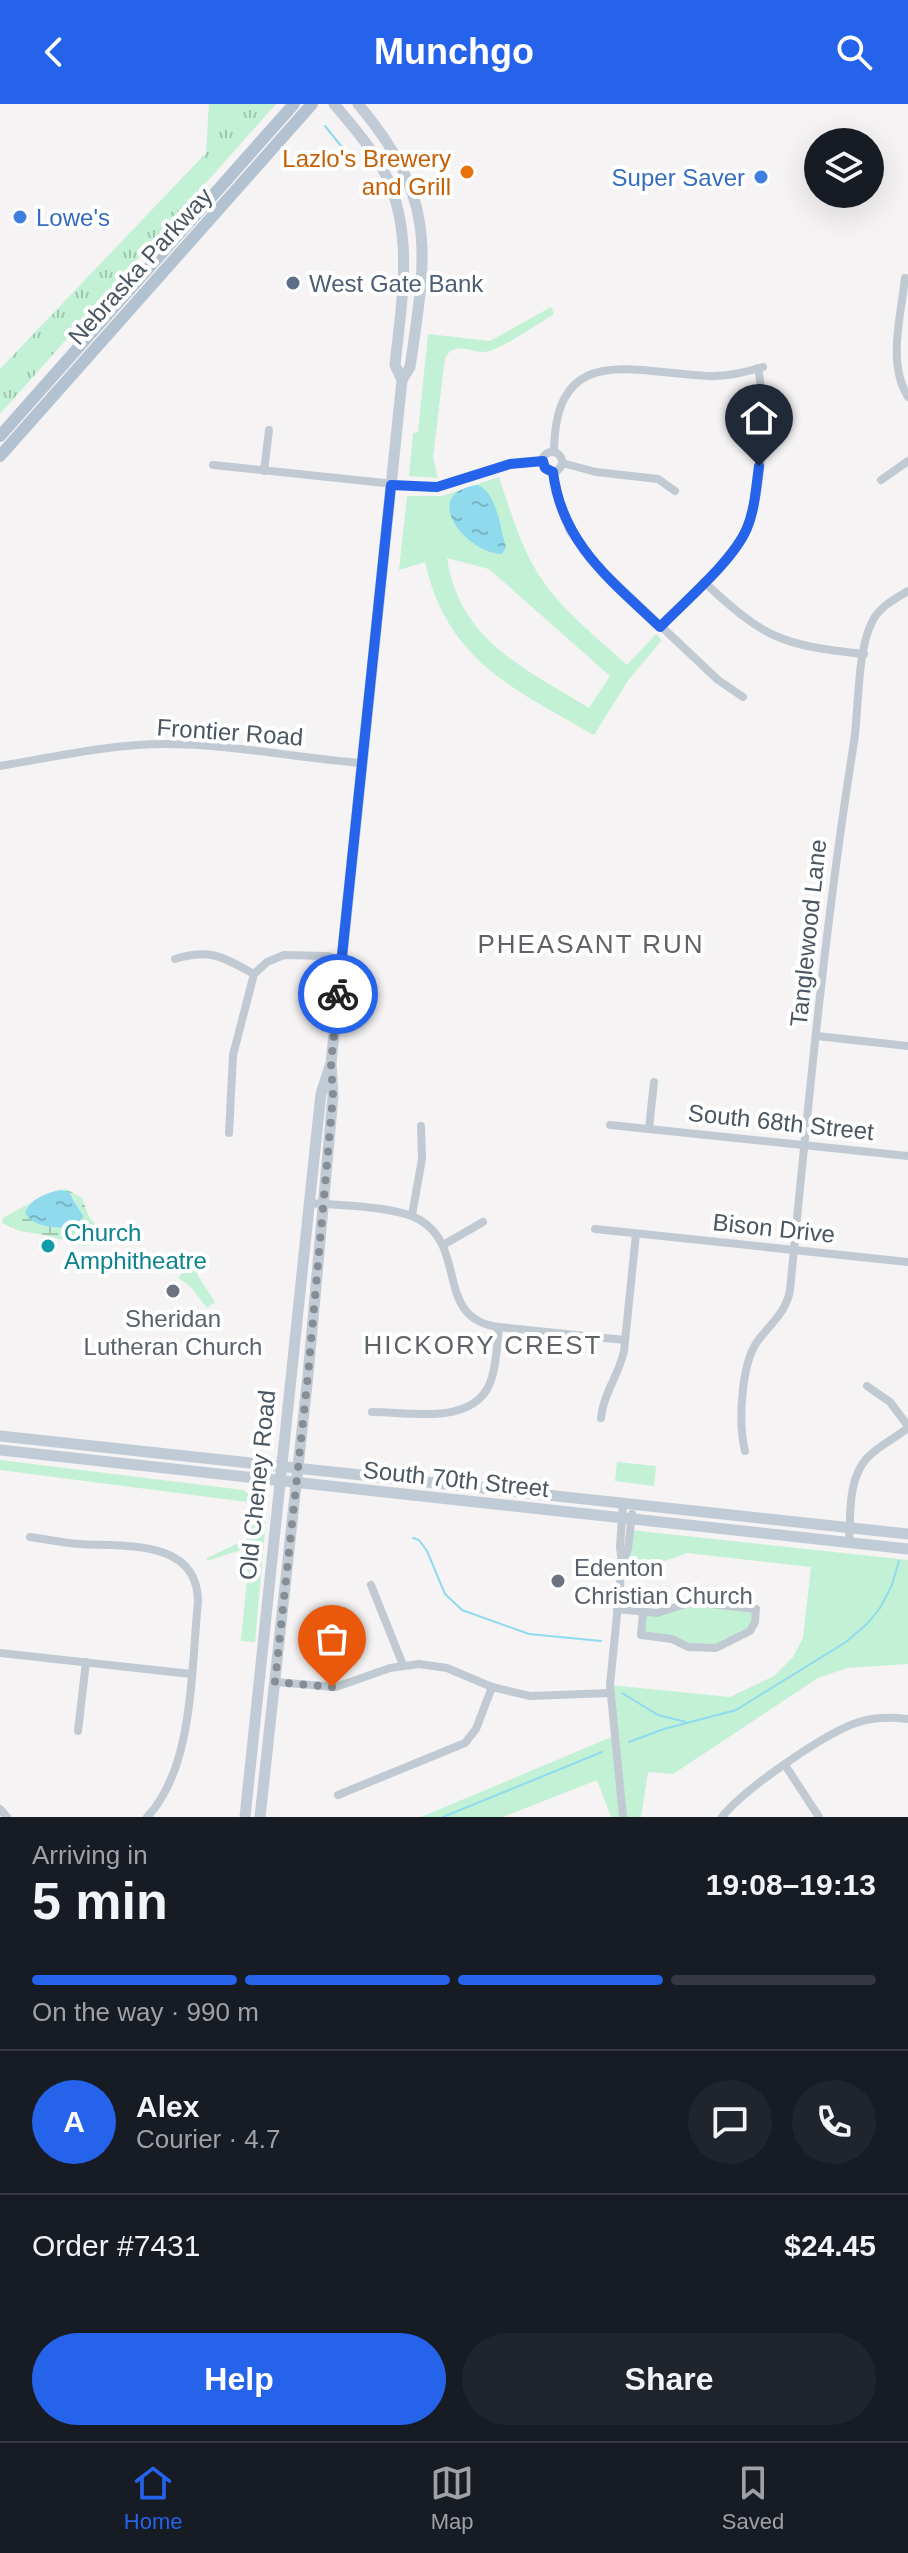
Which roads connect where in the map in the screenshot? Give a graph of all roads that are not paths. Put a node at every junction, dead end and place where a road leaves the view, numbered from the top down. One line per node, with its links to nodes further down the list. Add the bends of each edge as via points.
1 (294, 104): 9 (main road, Nebraska Parkway)
2 (312, 104): 11 (main road, Nebraska Parkway)
3 (334, 104): 6 (main road, Old Cheney Road, via 379,163 400,215 404,260 395,365)
4 (358, 104): 6 (main road, Old Cheney Road, via 403,168 421,227 423,263 415,333 410,367)
5 (905, 278): 7 (street, via 896,362)
6 (402, 380): 19 (main road, Old Cheney Road)
7 (908, 397)
8 (269, 430): 16 (street)
9 (0, 436)
10 (554, 452): 12 (street); 14 (street); 21 (street, via 563,397 586,377 628,368 708,376 761,367 763,426 754,506 743,537)
11 (0, 456)
12 (543, 461): 17 (street); 19 (street, via 510,464 437,487)
13 (908, 461): 18 (street)
14 (562, 463): 17 (street); 20 (street, via 658,479)
15 (213, 465): 16 (street)
16 (264, 471): 19 (street)
17 (553, 472): 23 (street, via 562,512 579,545)
18 (881, 480)
19 (391, 485): 26 (main road, Old Cheney Road)
20 (675, 491)
21 (704, 582): 23 (street); 24 (street, via 768,634 794,644)
22 (908, 591): 24 (street, Tanglewood Lane, via 872,621)
23 (660, 627): 25 (street)
24 (864, 654): 31 (street, Tanglewood Lane)
25 (743, 697)
26 (362, 763): 27 (street, Frontier Road, via 161,744); 29 (main road, Old Cheney Road)
27 (0, 766)
28 (175, 959): 30 (street, via 211,953)
29 (342, 960): 30 (street, via 284,955); 33 (main road, Old Cheney Road)
30 (254, 974): 38 (street, via 233,1055)
31 (817, 1036): 32 (street); 39 (street, Tanglewood Lane)
32 (908, 1046)
33 (331, 1063): 41 (main road, Old Cheney Road, via 321,1094); 42 (main road, Old Cheney Road)
34 (654, 1082): 37 (street)
35 (610, 1125): 37 (street, South 68th Street)
36 (421, 1126): 43 (street, via 422,1159)
37 (649, 1128): 39 (street, South 68th Street)
38 (229, 1133)
39 (806, 1145): 40 (street, South 68th Street); 48 (street, Tanglewood Lane)
40 (908, 1156)
41 (309, 1203): 42 (street); 59 (main road, Old Cheney Road)
42 (323, 1204): 43 (street); 60 (main road, Old Cheney Road)
43 (412, 1215): 47 (street)
44 (483, 1222): 47 (street)
45 (595, 1229): 46 (street, Bison Drive)
46 (636, 1234): 48 (street, Bison Drive); 51 (street)
47 (443, 1245): 50 (street, via 465,1312 479,1323)
48 (794, 1251): 49 (street, Bison Drive); 58 (street, Tanglewood Lane, via 785,1309 750,1357 740,1422)
49 (908, 1262)
50 (499, 1327): 51 (street); 53 (street, via 492,1380 470,1406 450,1413)
51 (625, 1340): 54 (street)
52 (867, 1386): 55 (street, via 884,1396)
53 (372, 1412)
54 (601, 1418)
55 (908, 1427): 65 (street, via 860,1467)
56 (0, 1436): 59 (main road, South 70th Street)
57 (0, 1450): 61 (main road, South 70th Street)
58 (745, 1451)
59 (281, 1467): 60 (main road, South 70th Street); 61 (main road, Old Cheney Road)
60 (298, 1469): 62 (main road, Old Cheney Road); 63 (main road, South 70th Street)
61 (279, 1482): 62 (main road, South 70th Street); 87 (main road, Old Cheney Road)
62 (296, 1484): 64 (main road, South 70th Street); 77 (main road, Old Cheney Road)
63 (628, 1504): 64 (street); 65 (main road, South 70th Street)
64 (626, 1519): 68 (main road, South 70th Street); 71 (street)
65 (850, 1528): 66 (main road, South 70th Street); 68 (street)
66 (908, 1534)
67 (30, 1537): 76 (street, via 135,1546 181,1562 198,1593)
68 (849, 1543): 69 (main road, South 70th Street)
69 (908, 1549)
70 (371, 1585): 75 (street)
71 (617, 1609): 72 (street); 79 (street)
72 (643, 1612): 72 (street, via 692,1602 756,1609 746,1635 710,1649 641,1635)
73 (0, 1653): 74 (street)
74 (86, 1662): 76 (street); 81 (street)
75 (403, 1665): 77 (street, via 336,1687); 78 (street, via 447,1668)
76 (191, 1674): 86 (street, via 179,1762)
77 (275, 1682): 88 (main road, Old Cheney Road)
78 (492, 1687): 79 (street, via 530,1696); 83 (street, via 465,1743)
79 (610, 1693): 89 (street)
80 (908, 1719): 82 (street, via 855,1723)
81 (78, 1731)
82 (785, 1765): 90 (street); 91 (street)
83 (338, 1795)
84 (0, 1809): 85 (street)
85 (7, 1817)
86 (147, 1817)
87 (245, 1817)
88 (260, 1817)
89 (623, 1817)
90 (722, 1817)
91 (819, 1817)

